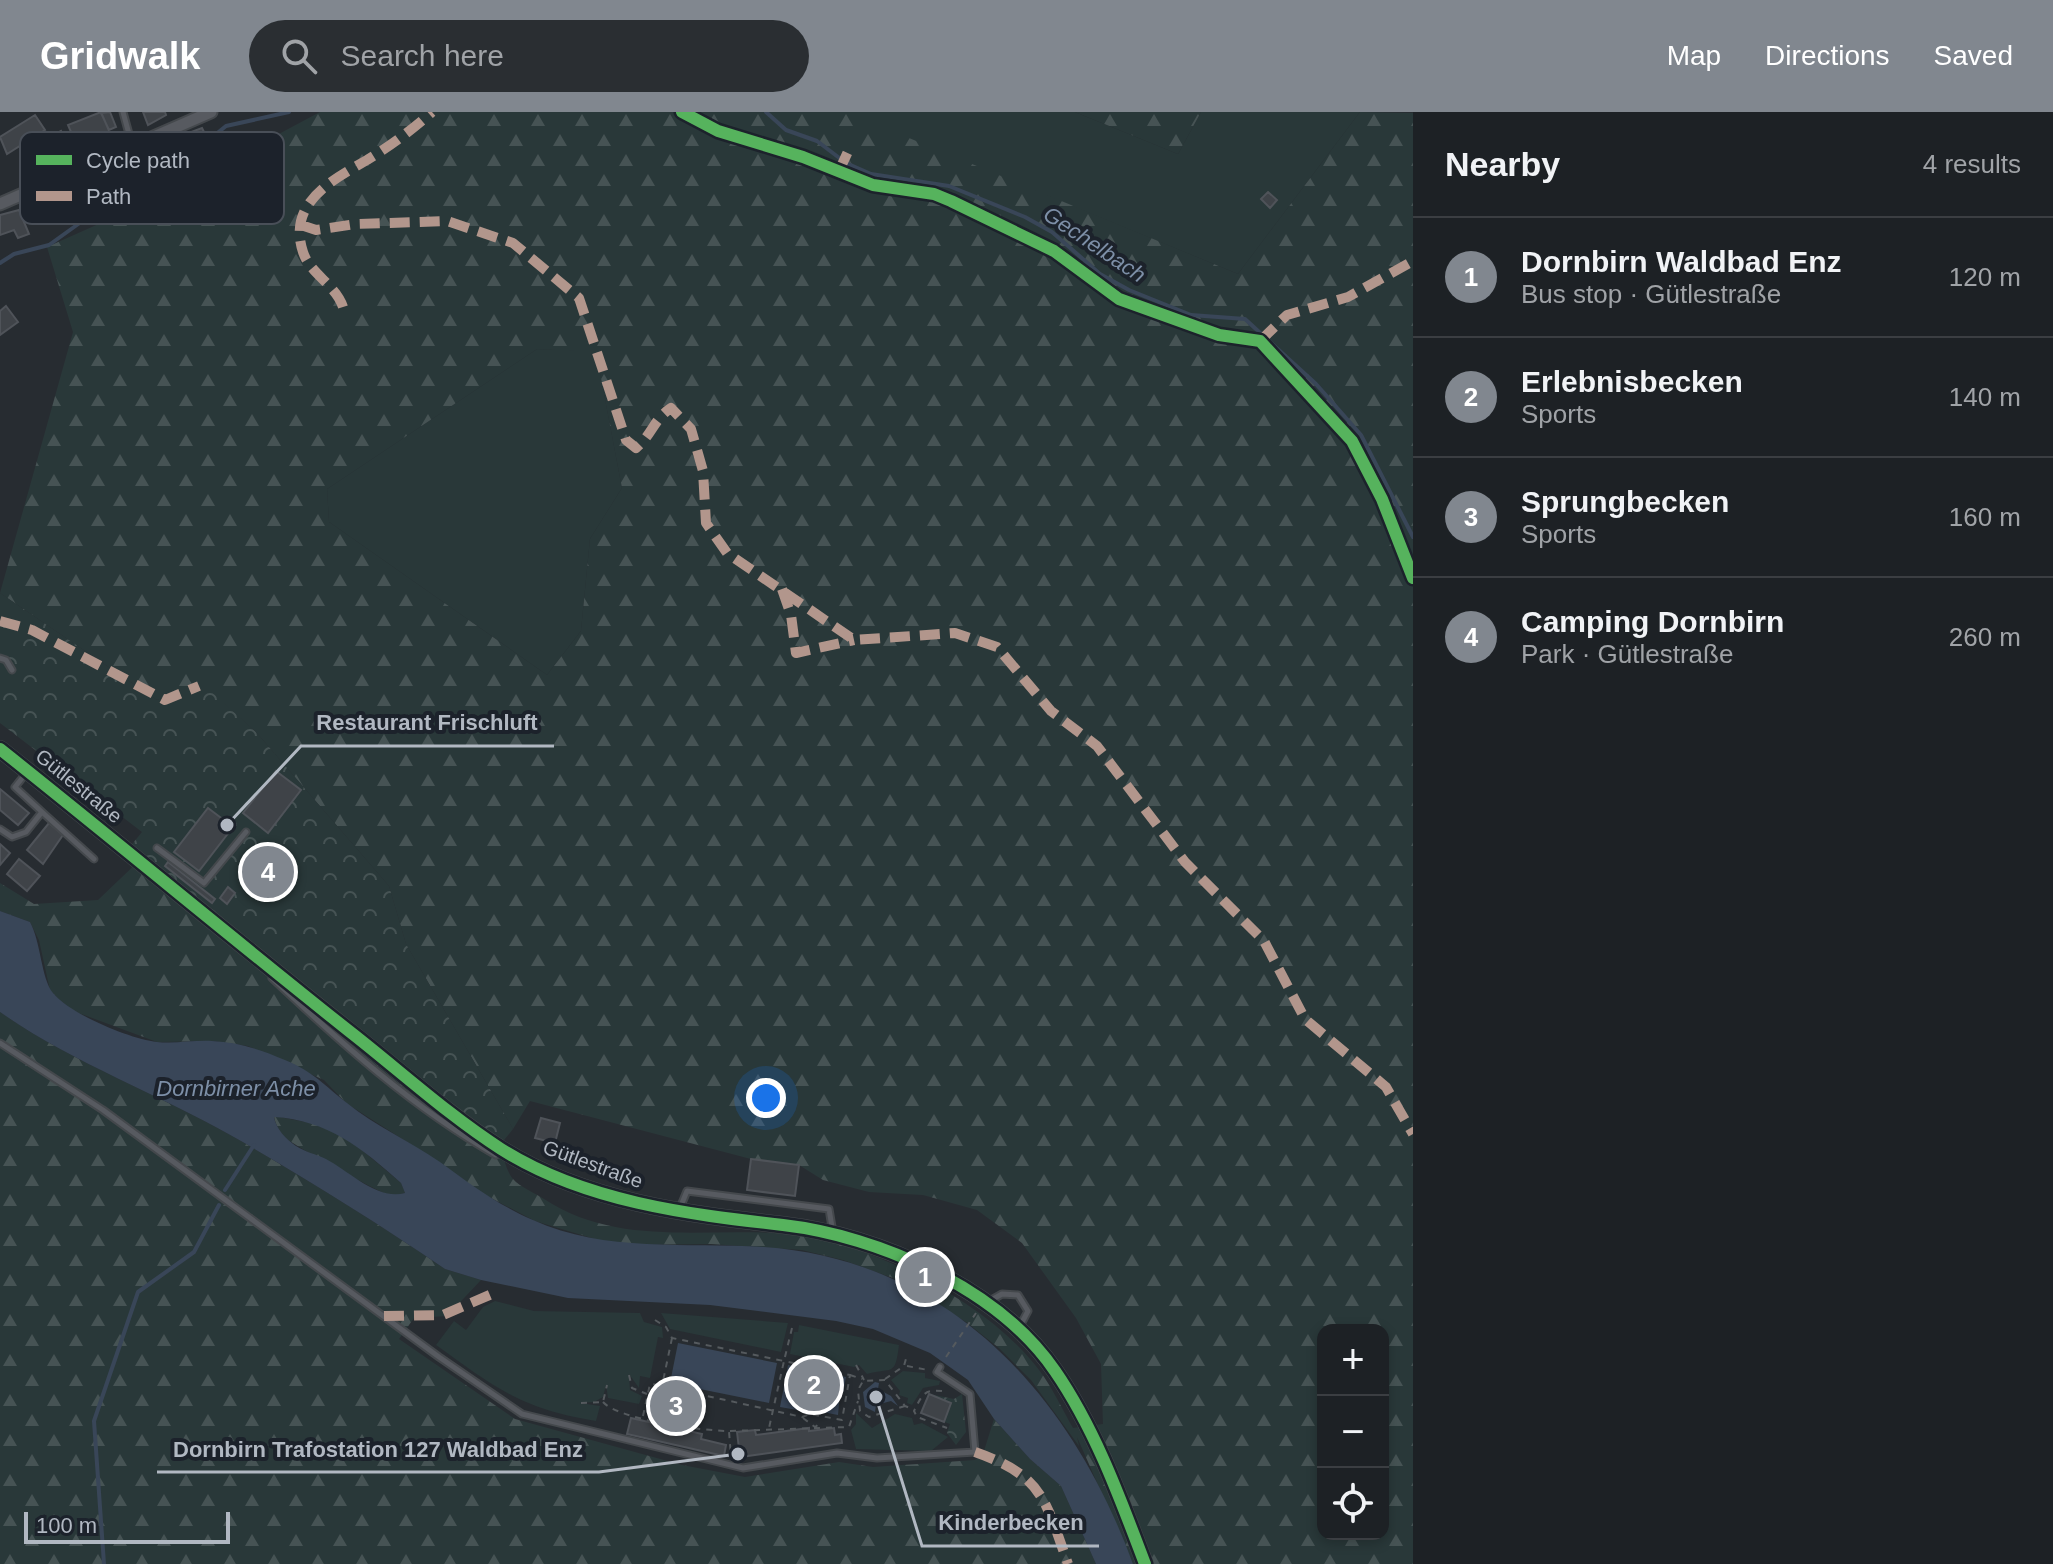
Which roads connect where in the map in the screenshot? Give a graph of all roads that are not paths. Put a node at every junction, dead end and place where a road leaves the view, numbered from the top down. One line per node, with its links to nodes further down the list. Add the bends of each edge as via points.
1 (123, 112): 4 (lane)
2 (211, 112): 5 (street)
3 (682, 112): 8 (street, via 718,131 873,185 934,194 1054,251 1119,299 1219,335 1260,341 1352,441)
4 (129, 132)
5 (166, 132)
6 (20, 195): 7 (street)
7 (0, 204)
8 (1413, 578)
9 (0, 658): 10 (lane)
10 (12, 670)
11 (0, 749): 12 (street, Gütlestraße)
12 (28, 771): 13 (lane, via 15,787); 19 (street, Gütlestraße, via 502,1149 587,1187)
13 (42, 812): 14 (lane, via 26,832 12,837); 17 (lane)
14 (0, 829)
15 (246, 832): 16 (lane, via 204,883)
16 (157, 848)
17 (94, 859)
18 (0, 1043): 23 (lane, via 103,1110 522,1414 743,1468 837,1453 877,1458 975,1452 970,1394 937,1372)
19 (678, 1212): 20 (street, Gütlestraße); 20 (lane, via 687,1191 829,1209)
20 (833, 1233): 21 (street, Gütlestraße, via 920,1265)
21 (986, 1304): 22 (street, Gütlestraße); 22 (lane, via 1002,1294 1018,1295 1028,1311)
22 (1017, 1330): 24 (street, Gütlestraße, via 1066,1387)
23 (940, 1367)
24 (1145, 1564)

